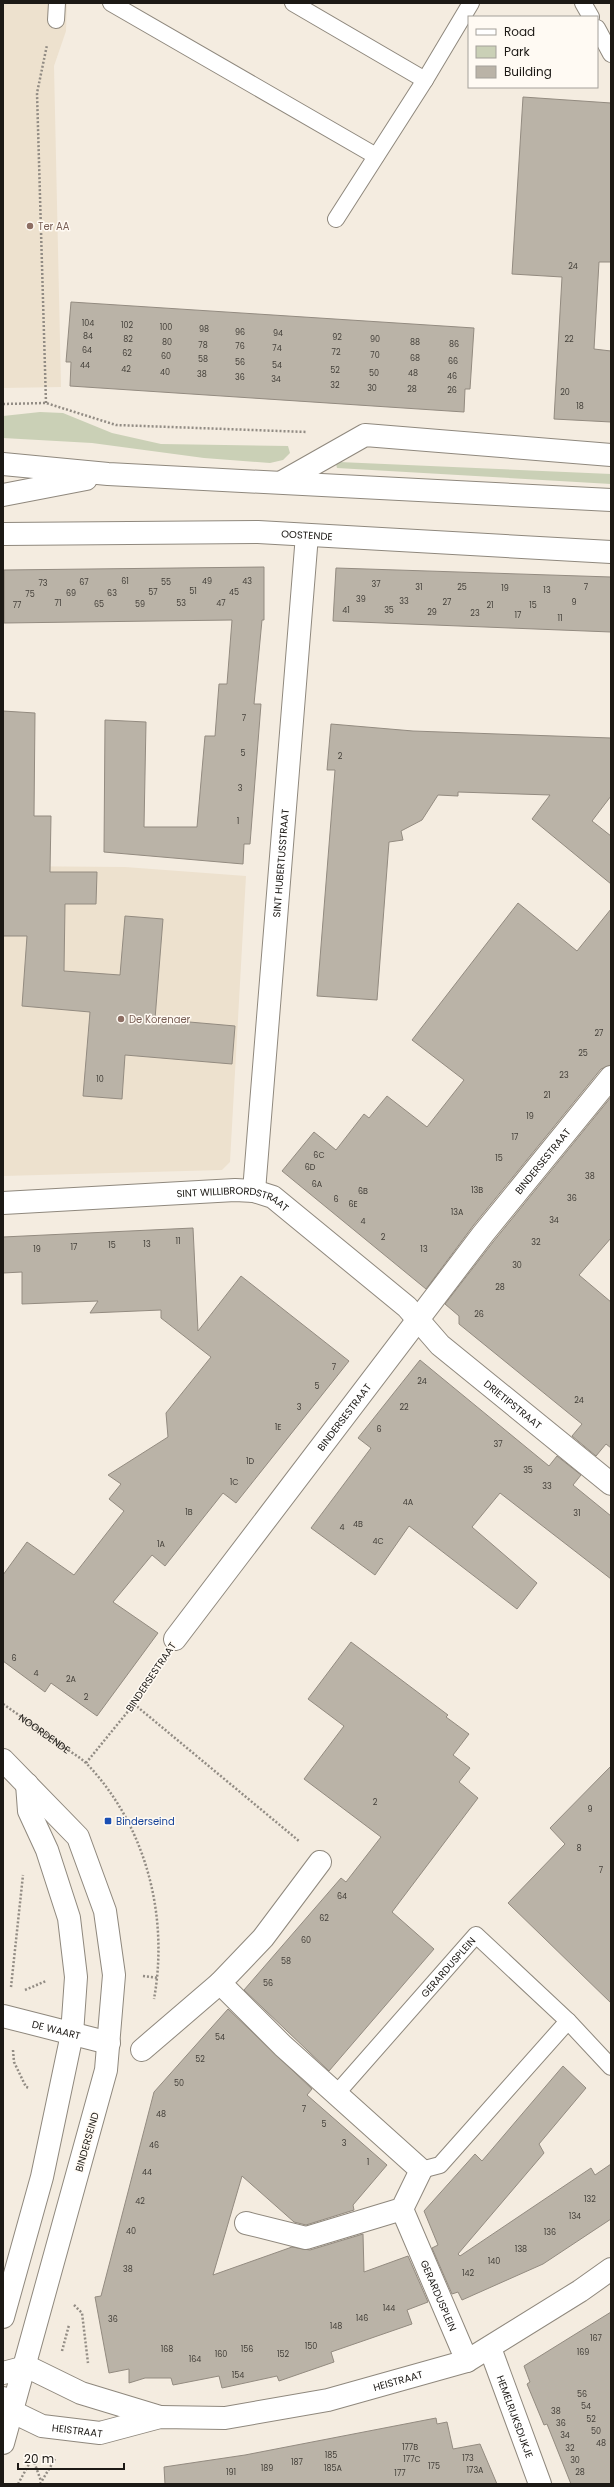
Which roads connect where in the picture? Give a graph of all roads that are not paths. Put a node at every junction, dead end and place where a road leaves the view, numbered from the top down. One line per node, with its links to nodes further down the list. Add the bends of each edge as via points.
1 (57, 3): 7 (lane)
2 (111, 3): 11 (lane)
3 (293, 3): 10 (lane)
4 (583, 3): 6 (lane)
5 (468, 4): 10 (lane)
6 (590, 16)
7 (56, 20)
8 (598, 30): 9 (lane)
9 (611, 54)
10 (425, 80): 11 (lane)
11 (376, 156): 12 (lane)
12 (336, 219)
13 (611, 454): 16 (street, via 365,435)
14 (3, 464): 15 (street)
15 (108, 474): 16 (street); 17 (street)
16 (282, 482): 18 (street)
17 (3, 495)
18 (611, 500)
19 (3, 534): 20 (street, OOSTENDE, via 258,532)
20 (307, 535): 21 (street, OOSTENDE); 23 (street, SINT HUBERTUSSTRAAT)
21 (611, 552)
22 (611, 1077): 25 (street, BINDERSESTRAAT, via 483,1234)
23 (254, 1191): 24 (street, SINT WILLIBRORDSTRAAT); 25 (street, SINT WILLIBRORDSTRAAT, via 273,1197 407,1307)
24 (3, 1202)
25 (419, 1321): 26 (street, DRIETIPSTRAAT, via 440,1345); 27 (street, BINDERSESTRAAT)
26 (611, 1484)
27 (175, 1639)
28 (3, 1760): 29 (street)
29 (27, 1784): 34 (street, via 29,1811 47,1850 69,1918 76,1977); 35 (street, BINDERSEIND, via 78,1836 105,1911 114,1976)
30 (320, 1862): 31 (street, via 263,1938)
31 (220, 1982): 36 (street); 38 (street, via 283,2046)
32 (3, 2016): 34 (street, DE WAART)
33 (568, 2021): 37 (lane, GERARDUSPLEIN); 38 (lane, GERARDUSPLEIN, via 476,1935); 39 (lane, via 440,2165)
34 (72, 2034): 35 (street, DE WAART); 43 (street, via 42,2177)
35 (109, 2043): 46 (street, BINDERSEIND, via 106,2070 97,2105)
36 (142, 2050)
37 (611, 2067)
38 (337, 2093): 39 (street)
39 (421, 2170): 40 (street)
40 (402, 2209): 41 (street, via 306,2238); 45 (street, GERARDUSPLEIN)
41 (246, 2223)
42 (611, 2269): 44 (street, HEISTRAAT)
43 (3, 2317)
44 (490, 2348): 45 (street, HEISTRAAT); 50 (street, HEMELRIJKSDIJKJE)
45 (467, 2360): 48 (street, HEISTRAAT, via 328,2400 225,2418)
46 (13, 2370): 47 (street, BINDERSEIND); 48 (street, HEISTRAAT, via 32,2369 81,2393)
47 (8, 2405): 48 (street, HEISTRAAT, via 42,2426 100,2433); 49 (street, BINDERSEIND)
48 (160, 2417)
49 (3, 2443)
50 (540, 2484)

